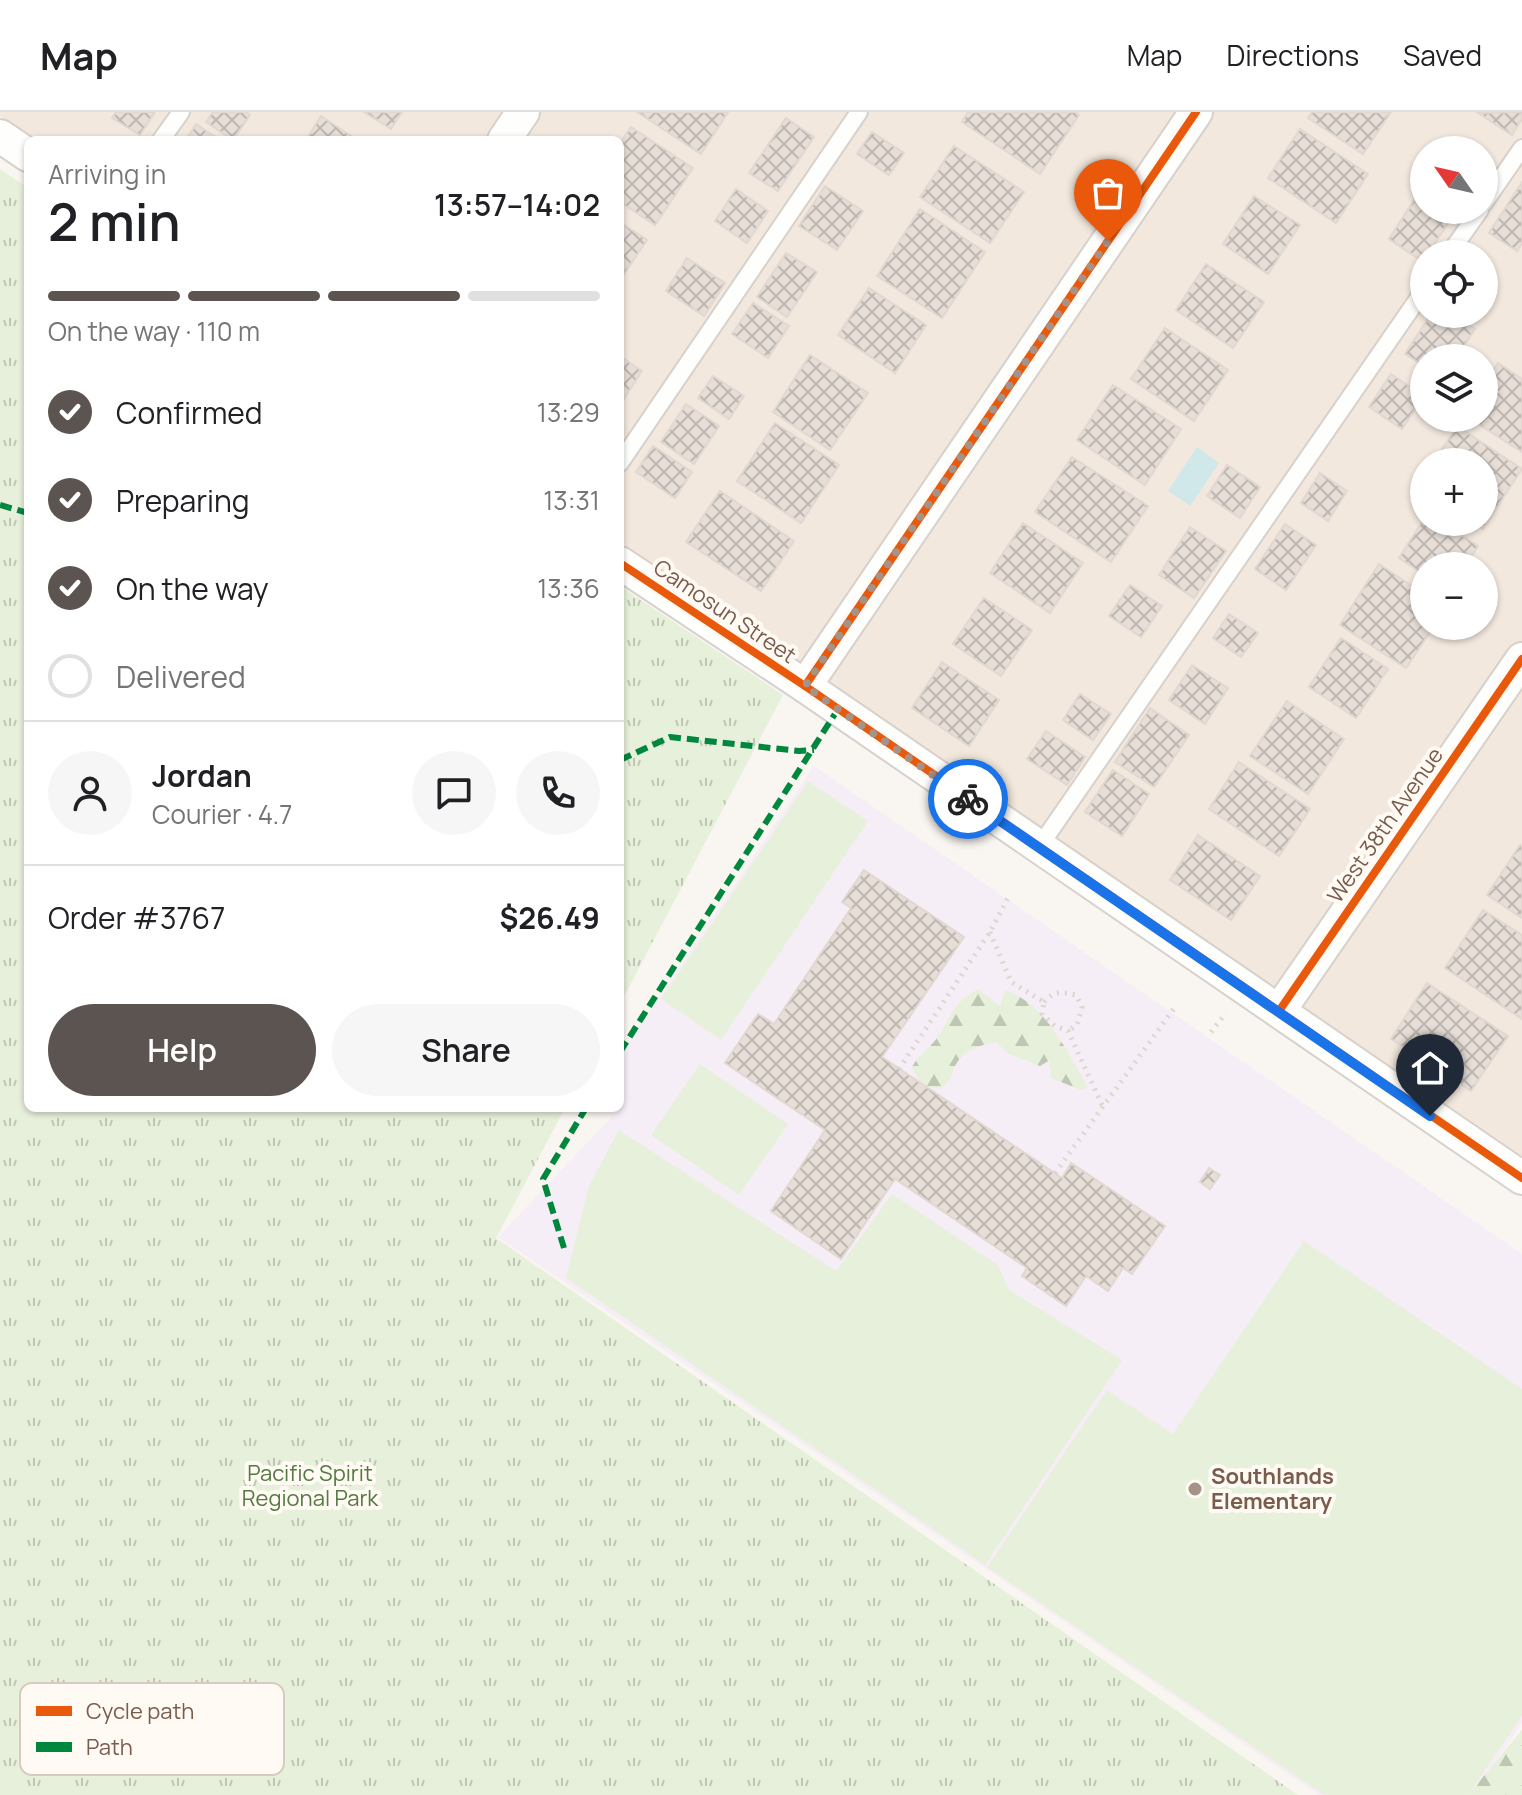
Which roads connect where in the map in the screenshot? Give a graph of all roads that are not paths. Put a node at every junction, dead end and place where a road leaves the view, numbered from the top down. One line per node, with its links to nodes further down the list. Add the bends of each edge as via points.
1 (181, 112): 6 (lane)
2 (523, 112): 7 (street)
3 (859, 112): 12 (lane)
4 (1196, 112): 15 (street)
5 (0, 136): 9 (street)
6 (164, 136)
7 (507, 136)
8 (1522, 148): 10 (lane)
9 (24, 152)
10 (1498, 183)
11 (1410, 310): 16 (lane)
12 (624, 457)
13 (624, 566): 15 (street, Camosun Street)
14 (1522, 659): 17 (street, West 38th Avenue)
15 (805, 686): 16 (street, Camosun Street)
16 (1039, 847): 17 (street, Camosun Street)
17 (1279, 1011): 18 (street, Camosun Street)
18 (1522, 1178)

